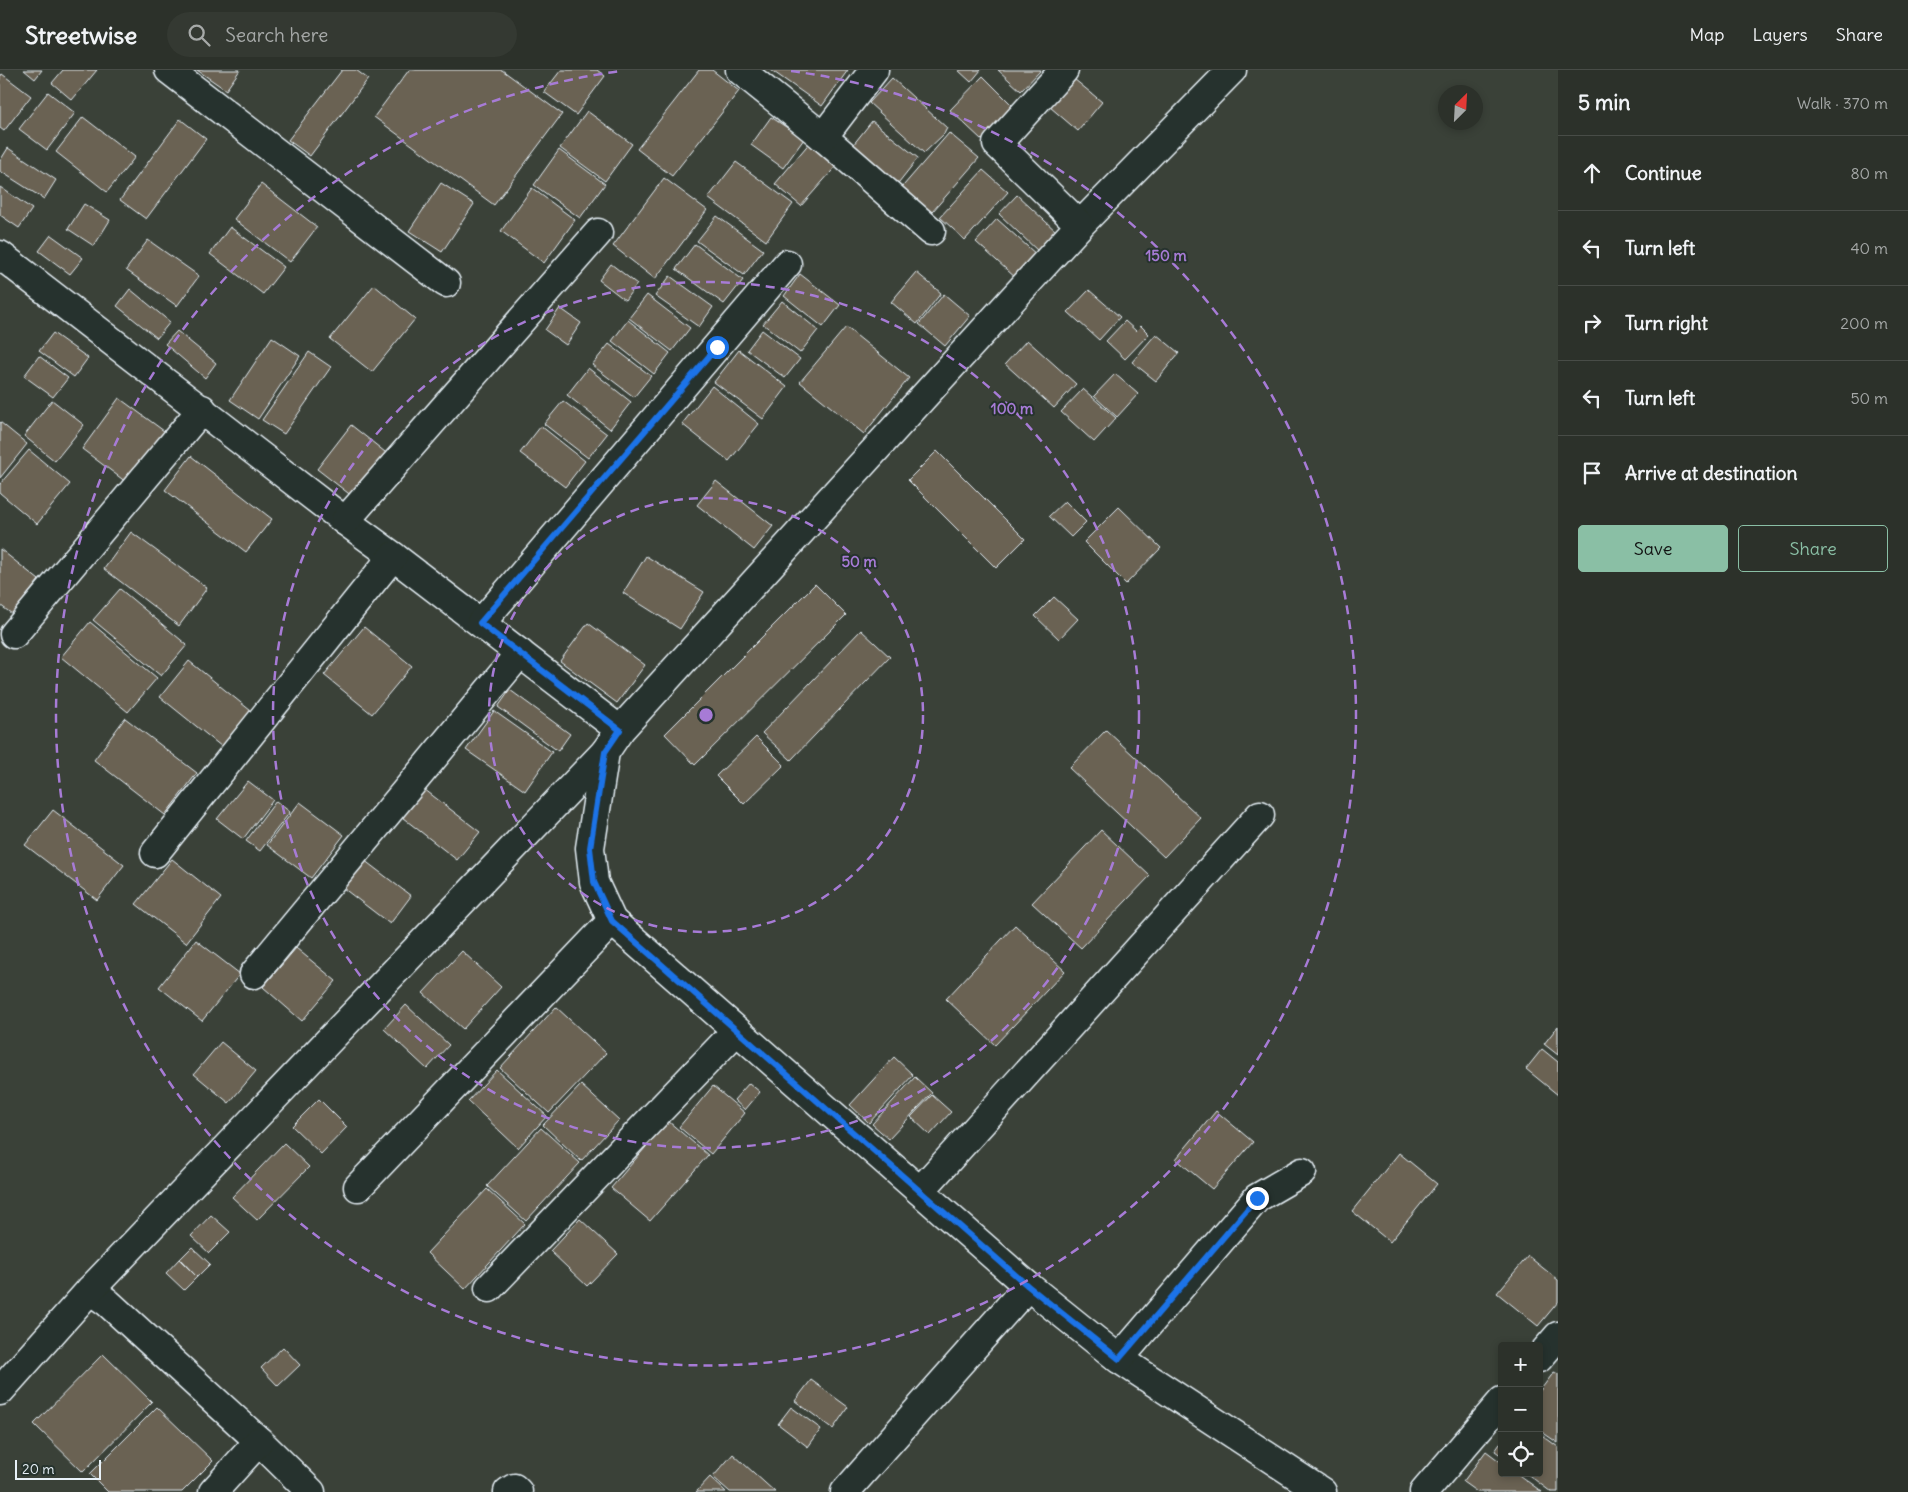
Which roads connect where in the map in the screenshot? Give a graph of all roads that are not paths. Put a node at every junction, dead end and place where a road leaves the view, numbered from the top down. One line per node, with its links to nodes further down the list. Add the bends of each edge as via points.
1 (169, 70): 12 (street)
2 (740, 70): 6 (street)
3 (874, 70): 6 (street)
4 (1064, 70): 7 (street, via 997,144)
5 (1232, 70): 7 (street)
6 (823, 137): 8 (street)
7 (1080, 225): 19 (street)
8 (931, 231)
9 (598, 233): 14 (street)
10 (3, 262): 13 (street)
11 (787, 264): 16 (street)
12 (446, 283)
13 (202, 410): 14 (street); 17 (street)
14 (345, 521): 15 (street)
15 (394, 556): 16 (street); 22 (street)
16 (480, 623): 18 (street)
17 (14, 634)
18 (520, 653): 19 (street); 24 (street)
19 (620, 730): 20 (street)
20 (605, 752): 23 (street, via 590,848 594,882); 31 (street)
21 (1260, 815): 28 (street)
22 (155, 853)
23 (612, 921): 25 (street); 27 (street)
24 (254, 974)
25 (736, 1031): 28 (street); 30 (street)
26 (1302, 1172): 34 (street, via 1257,1198)
27 (358, 1187)
28 (920, 1191): 29 (street)
29 (1028, 1286): 34 (street); 42 (street)
30 (489, 1288)
31 (90, 1290): 35 (street); 37 (street)
32 (1558, 1336): 33 (street)
33 (1543, 1353)
34 (1119, 1359): 43 (street)
35 (0, 1391)
36 (1498, 1406): 44 (street)
37 (259, 1441): 38 (street); 39 (street)
38 (214, 1492)
39 (311, 1492)
40 (508, 1492): 41 (street, via 514,1488)
41 (518, 1492)
42 (845, 1492)
43 (1322, 1492)
44 (1424, 1492)

